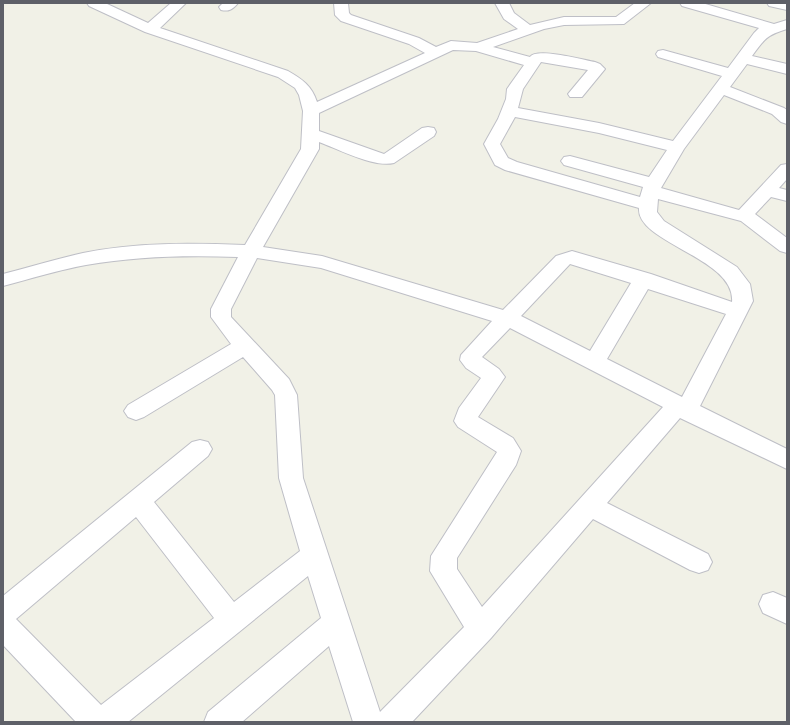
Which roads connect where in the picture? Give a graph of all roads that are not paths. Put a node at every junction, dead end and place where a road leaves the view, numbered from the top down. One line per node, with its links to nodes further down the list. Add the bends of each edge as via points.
1 (179, 3): 10 (street)
2 (341, 3): 13 (street, via 342,15 346,18 414,41)
3 (500, 3): 11 (street, via 508,16)
4 (644, 3): 11 (street, via 619,21 564,21)
5 (687, 3): 9 (street)
6 (774, 3): 8 (street)
7 (110, 6): 10 (street)
8 (787, 6)
9 (780, 26): 15 (street, via 759,36)
10 (150, 29): 21 (street, via 283,74 301,85 307,95)
11 (529, 30): 12 (street)
12 (477, 47): 13 (street, via 451,45); 16 (street)
13 (437, 53): 21 (street)
14 (663, 54): 18 (street)
15 (744, 58): 17 (street); 18 (street)
16 (533, 63): 20 (street, via 537,58 549,58 595,67 596,72); 22 (street, via 515,89)
17 (787, 69)
18 (732, 74): 19 (street)
19 (720, 89): 23 (street, via 778,111); 26 (street)
20 (576, 94)
21 (311, 111): 25 (street)
22 (509, 111): 26 (street, via 599,128); 30 (street, via 502,129 492,144 501,161 522,170)
23 (787, 119)
24 (428, 132): 25 (street, via 388,159)
25 (311, 134): 34 (street, via 310,149 304,162)
26 (677, 147): 30 (street)
27 (570, 161): 30 (street)
28 (787, 169): 29 (street)
29 (768, 190): 31 (street); 32 (street)
30 (651, 193): 32 (street, via 734,216); 37 (street, via 650,218 657,225 730,271 739,281 743,301)
31 (787, 196)
32 (744, 215): 33 (street)
33 (787, 247)
34 (251, 251): 36 (street, via 182,249 133,252 84,259); 38 (street, via 322,262); 39 (street, via 221,309 227,326)
35 (644, 279): 37 (street); 38 (street, via 569,257); 40 (street)
36 (3, 280)
37 (738, 311): 41 (street)
38 (507, 318): 40 (street); 52 (street, via 472,355 474,365 490,372 494,377 466,414 466,421 505,445 509,450 507,458 444,556 443,571)
39 (245, 346): 42 (street); 47 (street, via 281,385 286,396 291,478)
40 (594, 364): 41 (street)
41 (682, 408): 44 (street); 46 (street)
42 (136, 411)
43 (200, 449): 45 (street)
44 (787, 460)
45 (138, 500): 49 (street); 51 (street)
46 (589, 505): 48 (street); 52 (street)
47 (314, 555): 49 (street); 50 (street)
48 (699, 562)
49 (232, 620): 54 (street)
50 (336, 622): 55 (street); 56 (street)
51 (5, 628): 53 (street)
52 (481, 628): 57 (street)
53 (97, 722)
54 (104, 722)
55 (219, 722)
56 (368, 722)
57 (391, 722)

